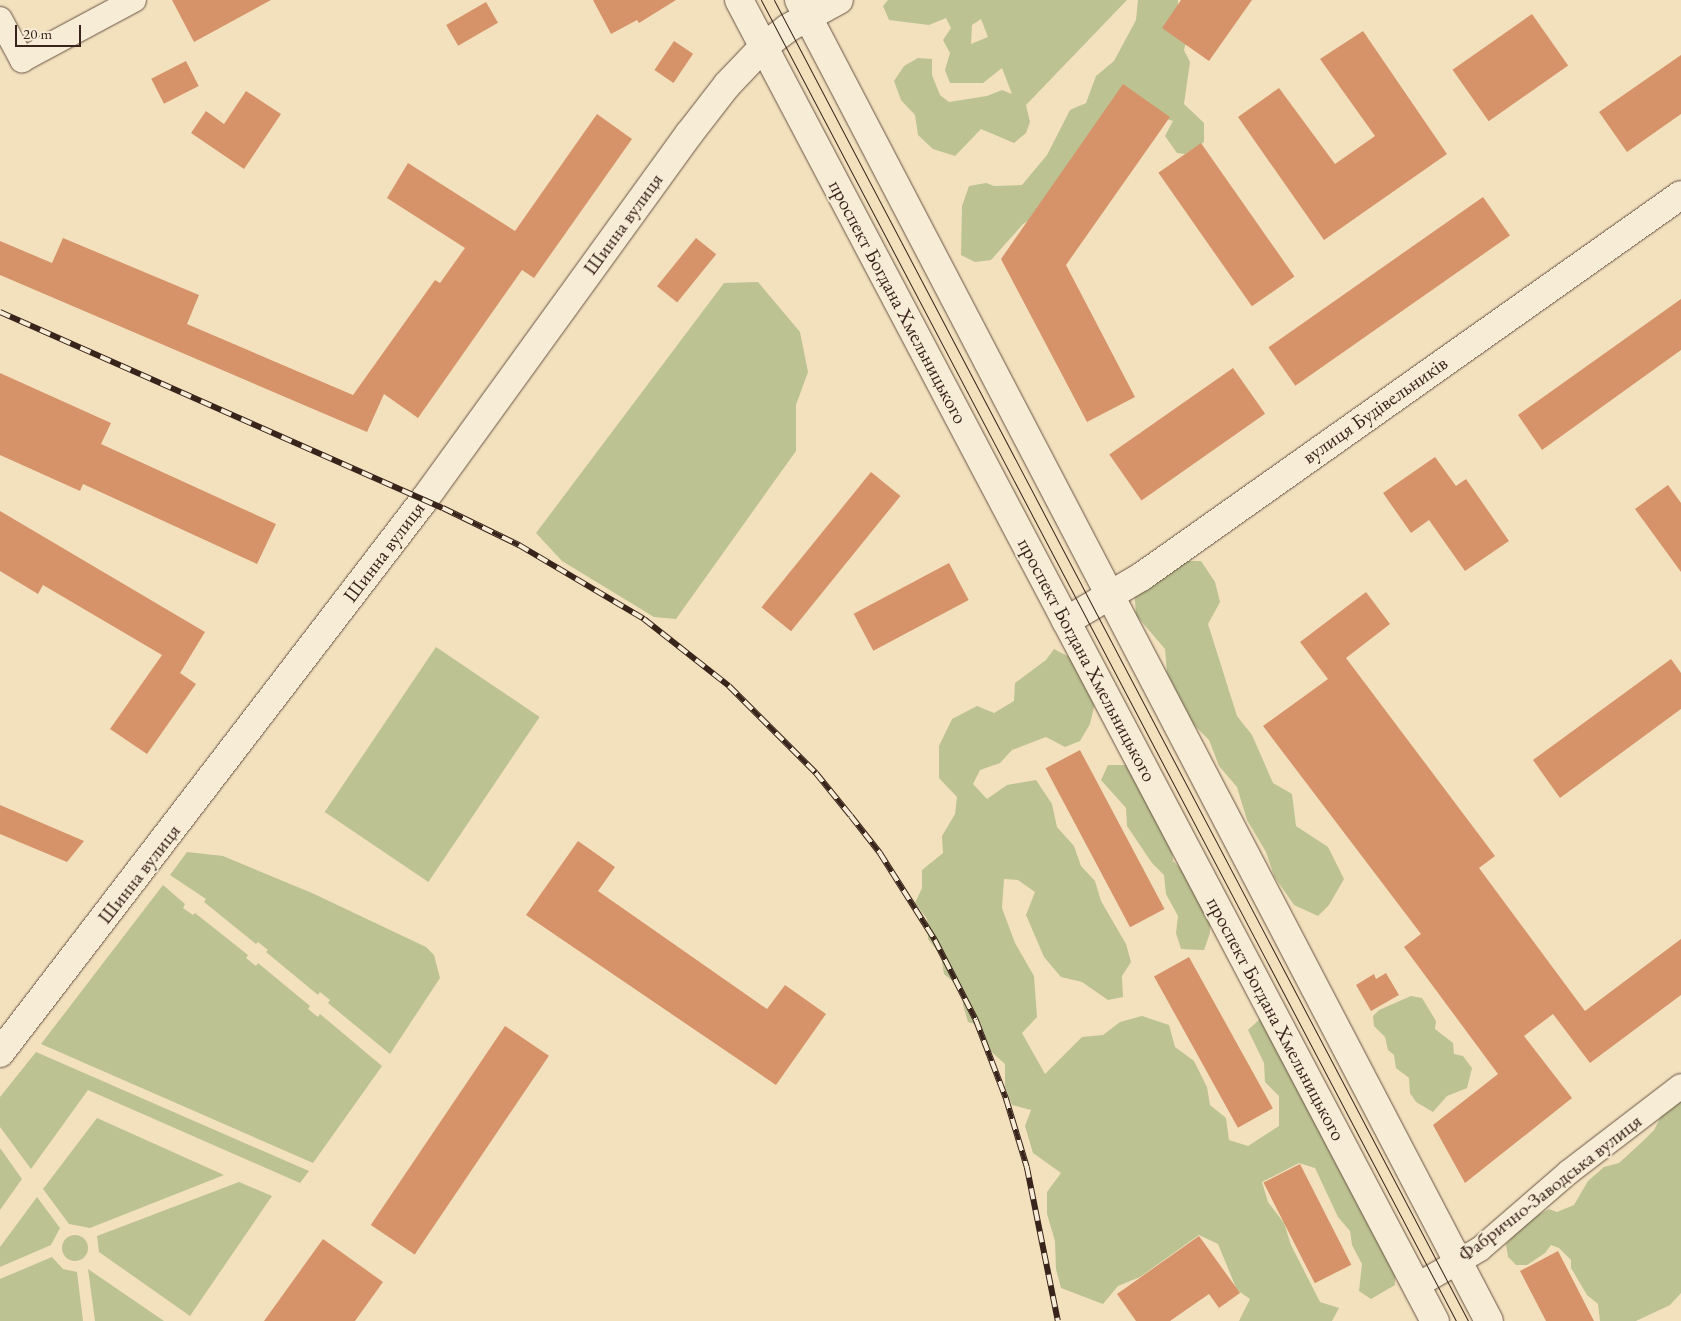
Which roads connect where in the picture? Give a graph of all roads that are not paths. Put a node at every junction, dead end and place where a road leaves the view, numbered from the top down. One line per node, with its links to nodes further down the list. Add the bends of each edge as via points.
1 (134, 0): 5 (street, via 22,60)
2 (739, 0): 6 (main road, проспект Богдана Хмельницького)
3 (839, 0): 4 (main road, Шинна вулиця)
4 (803, 8): 6 (main road, Шинна вулиця); 8 (main road)
5 (0, 19)
6 (763, 47): 9 (main road, проспект Богдана Хмельницького); 10 (main road, Шинна вулиця, via 688,134 424,500)
7 (1681, 195): 8 (main road, вулиця Будівельників)
8 (1109, 597): 9 (main road, вулиця Будівельників); 12 (main road)
9 (1066, 622): 13 (main road, проспект Богдана Хмельницького)
10 (0, 1053)
11 (1681, 1086): 12 (street, Фабрично-Заводська вулиця, via 1569,1172 1480,1249)
12 (1459, 1262): 13 (street, Фабрично-Заводська вулиця); 15 (main road)
13 (1416, 1286): 14 (main road, проспект Богдана Хмельницького)
14 (1435, 1321)
15 (1490, 1321)

